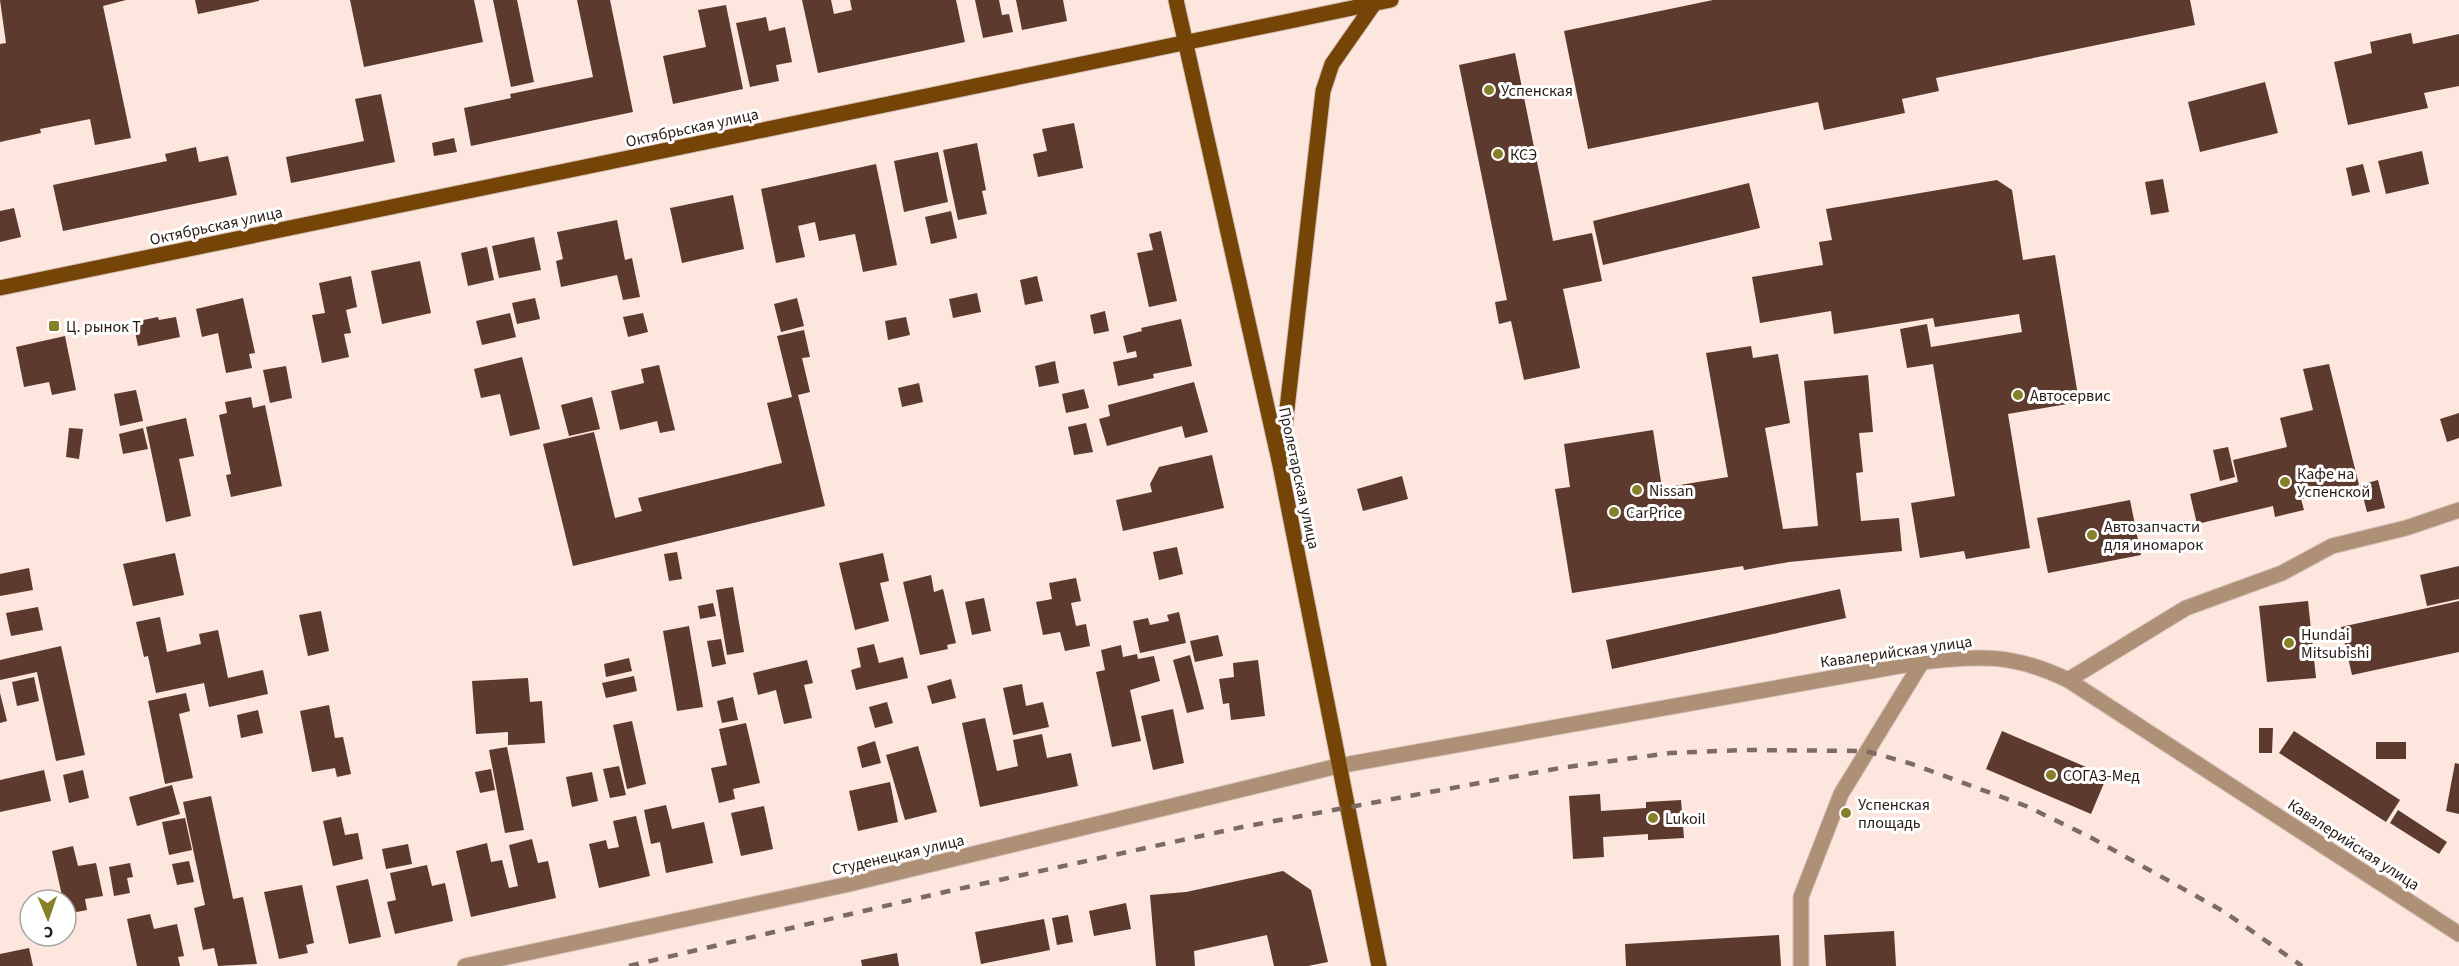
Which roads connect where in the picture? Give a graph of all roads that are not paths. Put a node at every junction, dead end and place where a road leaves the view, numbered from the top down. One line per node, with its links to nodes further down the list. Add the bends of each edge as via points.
1 (1176, 0): 4 (main road, Пролетарская улица)
2 (1391, 0): 3 (main road, Октябрьская улица)
3 (1374, 4): 4 (main road, Октябрьская улица); 6 (main road, via 1332,64 1323,91)
4 (1186, 44): 5 (main road, Октябрьская улица); 6 (main road, Пролетарская улица)
5 (0, 288)
6 (1280, 465): 10 (main road, Пролетарская улица)
7 (2459, 510): 9 (street, via 2332,546 2282,573 2186,608)
8 (1922, 662): 9 (street, Кавалерийская улица, via 1988,656 2039,666); 10 (street, Кавалерийская улица); 14 (street, via 1841,794 1802,897)
9 (2068, 680): 11 (street, Кавалерийская улица)
10 (1338, 766): 12 (street, Студенецкая улица, via 845,885); 13 (main road, Пролетарская улица)
11 (2459, 934)
12 (465, 966)
13 (1379, 966)
14 (1801, 966)

